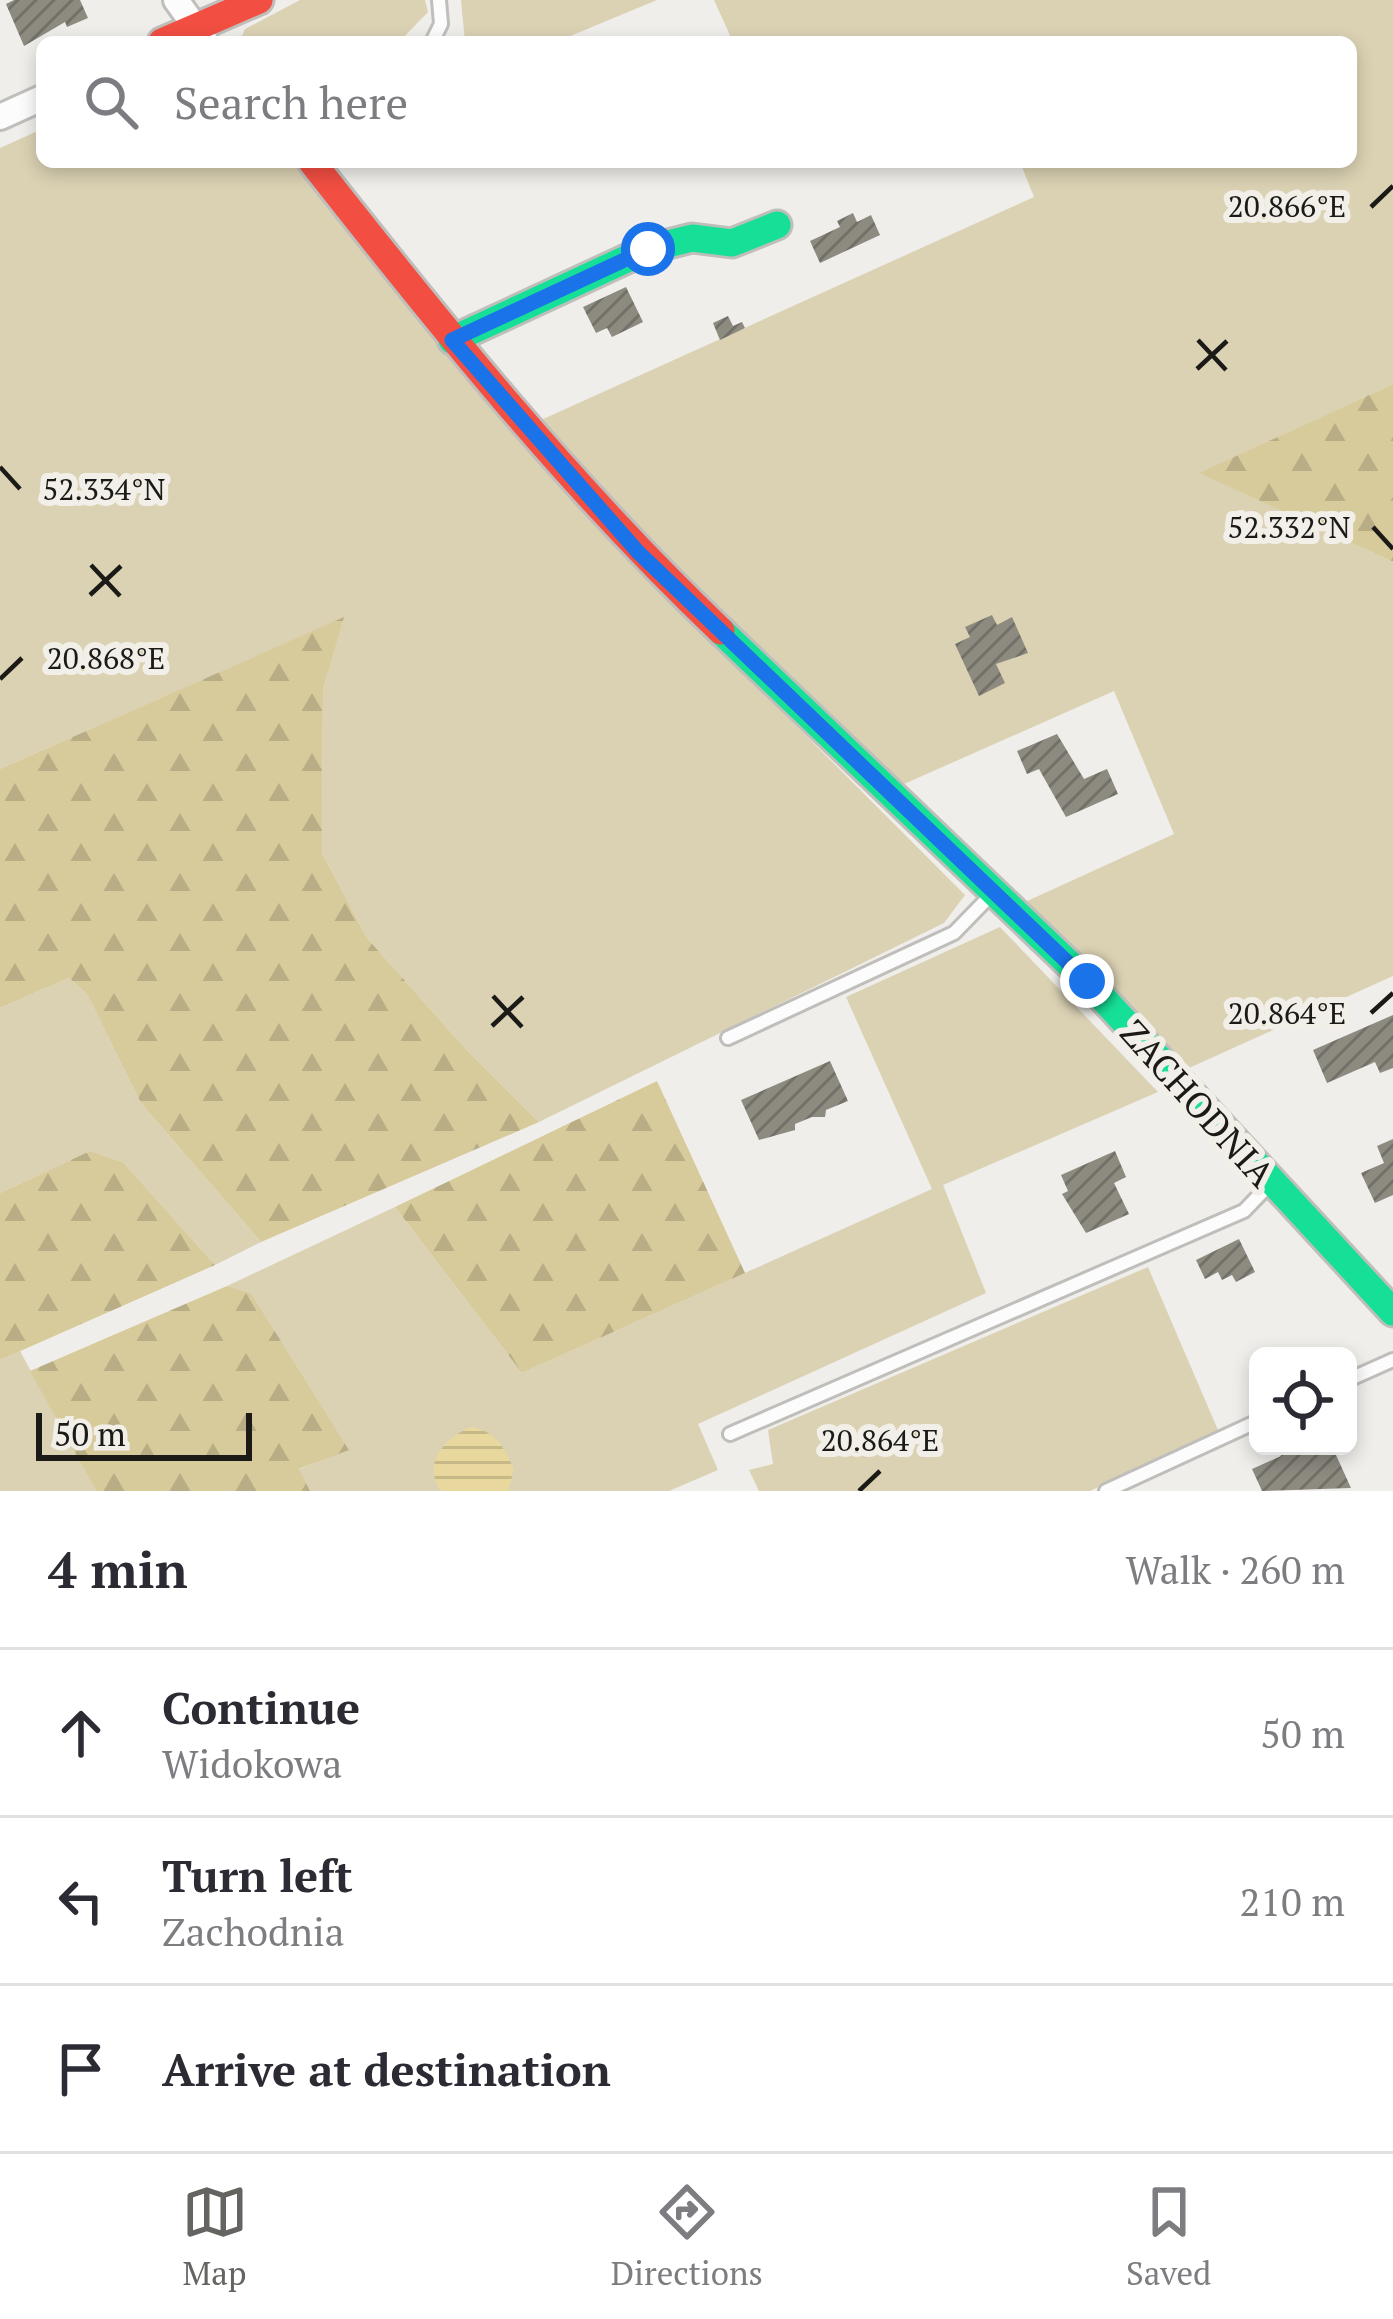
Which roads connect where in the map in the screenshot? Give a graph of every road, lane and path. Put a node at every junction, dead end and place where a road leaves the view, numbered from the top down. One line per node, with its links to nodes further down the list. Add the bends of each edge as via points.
1 (176, 0): 4 (street)
2 (259, 0): 4 (street)
3 (439, 0): 5 (lane)
4 (199, 35)
5 (435, 36)
6 (36, 101): 7 (street)
7 (0, 117)
8 (317, 168): 10 (street, ZACHODNIA)
9 (777, 225): 10 (street, via 732,243 692,238 648,249)
10 (452, 340): 11 (street, ZACHODNIA, via 638,552)
11 (992, 895): 12 (lane, via 955,933); 13 (street, ZACHODNIA, via 1087,981)
12 (728, 1038)
13 (1271, 1183): 14 (street, ZACHODNIA); 18 (lane, via 1244,1210)
14 (1393, 1312)
15 (1393, 1360): 16 (lane)
16 (1357, 1376)
17 (1249, 1425): 19 (lane)
18 (730, 1434)
19 (1106, 1491)

